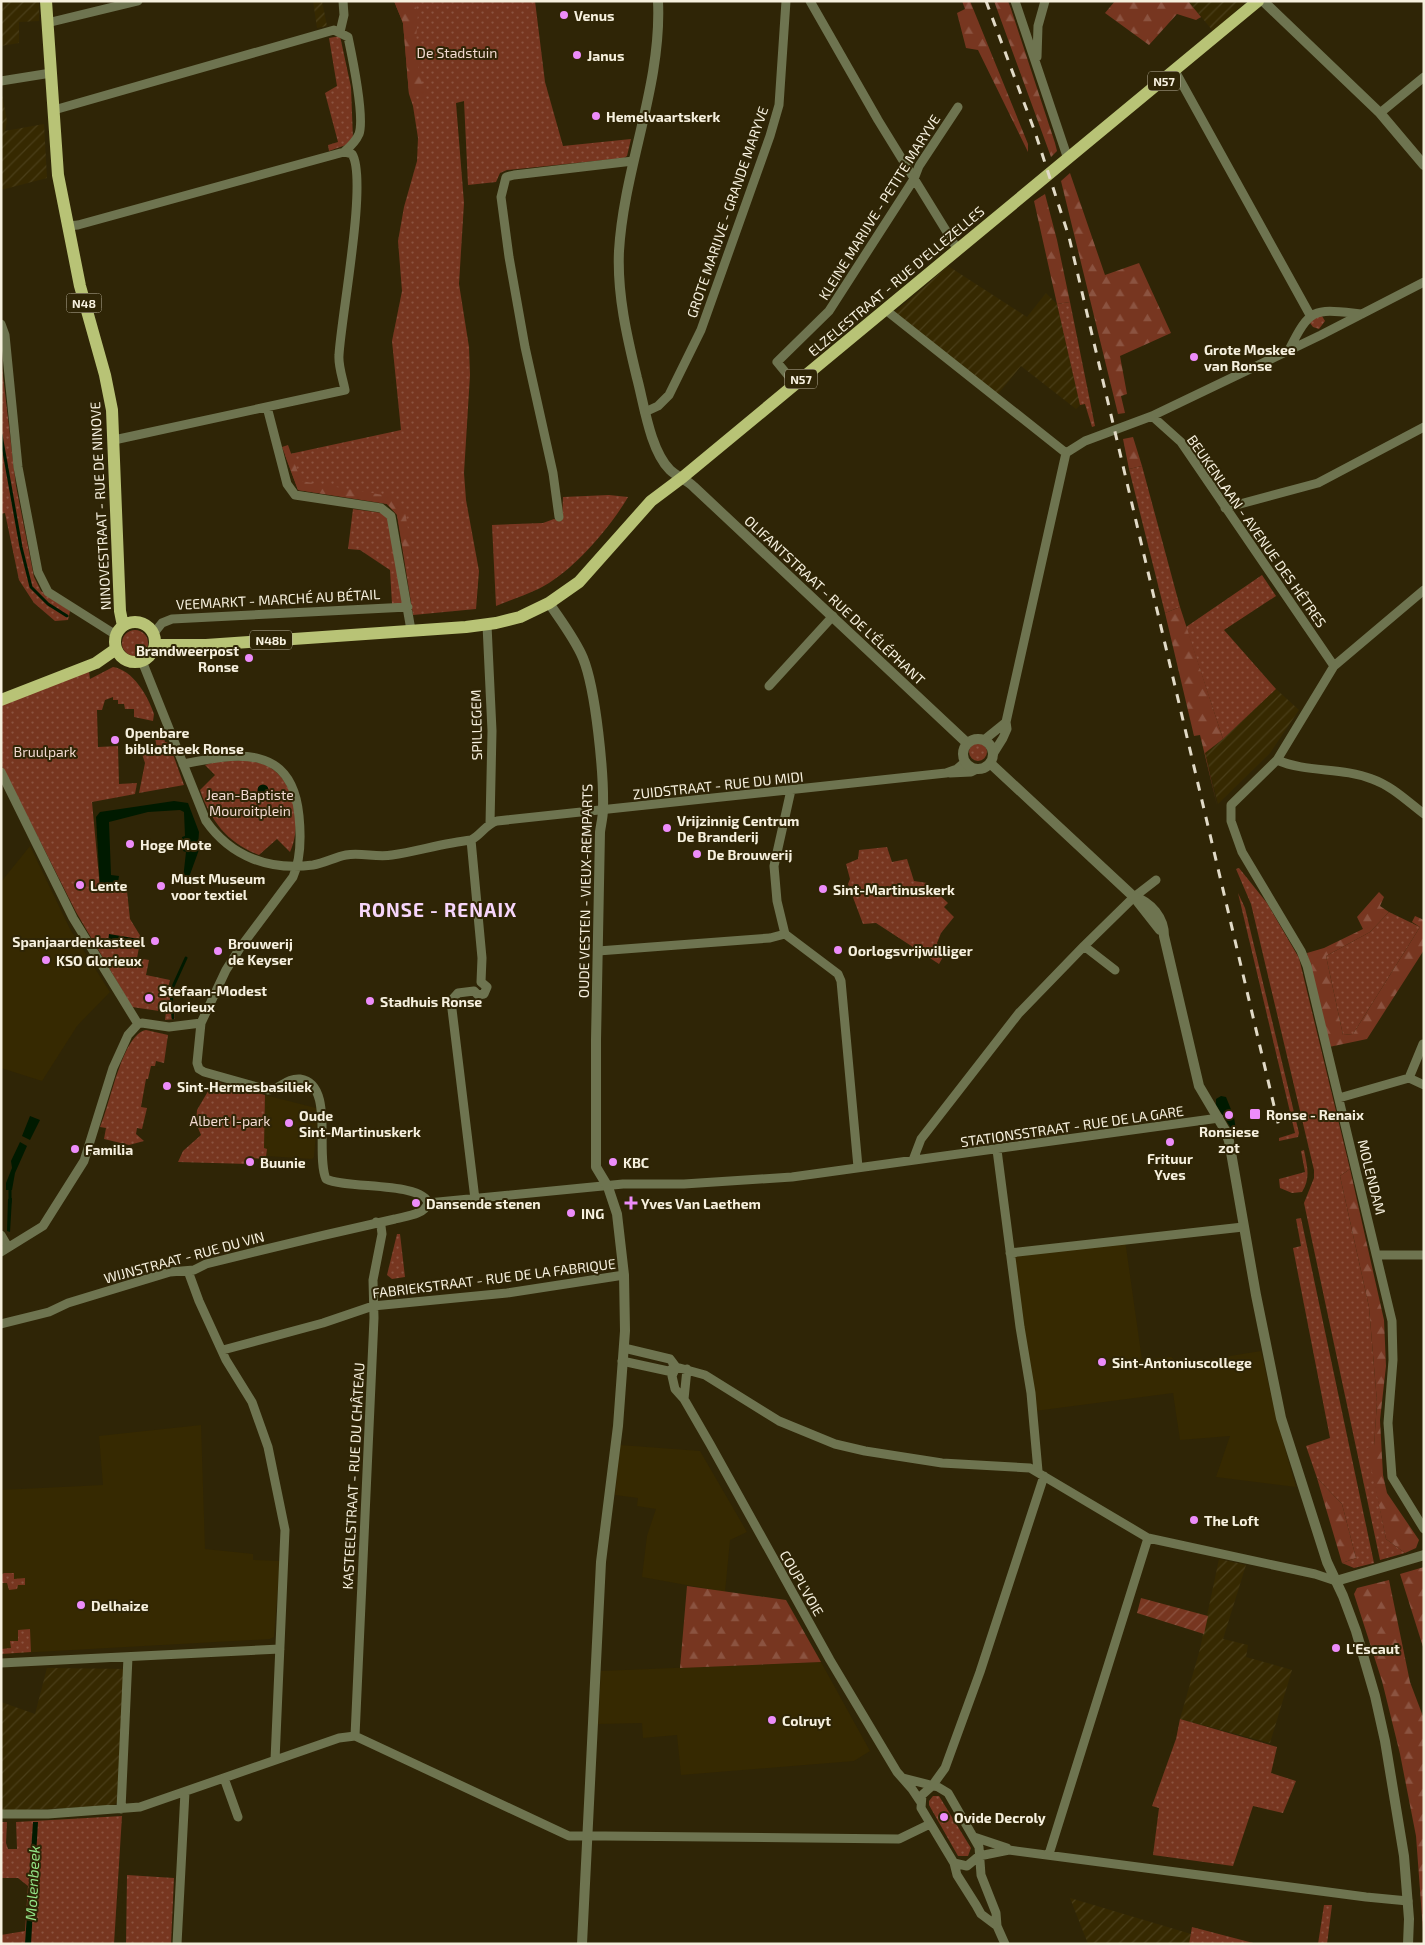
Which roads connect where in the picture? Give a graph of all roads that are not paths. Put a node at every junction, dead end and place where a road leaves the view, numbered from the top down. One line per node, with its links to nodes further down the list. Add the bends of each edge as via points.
1 (46, 1): 11 (main road, NINOVESTRAAT - RUE DE NINOVE / N48)
2 (138, 1): 11 (street)
3 (343, 1): 12 (street, via 344,15)
4 (658, 1): 23 (street, OLIFANTSTRAAT - RUE DE L'ÉLÉPHANT, via 656,52)
5 (786, 1): 36 (street, GROTE MARIJVE - GRANDE MARYVE, via 779,105 770,136 701,330 669,395 658,406)
6 (810, 1): 25 (street)
7 (1015, 1): 13 (street)
8 (1045, 1): 13 (street, via 1038,26)
9 (1258, 1): 14 (main road, N57)
10 (1263, 1): 20 (street)
11 (47, 23): 15 (main road, NINOVESTRAAT - RUE DE NINOVE / N48)
12 (337, 31): 19 (street); 21 (street, via 348,37 356,71 360,121 359,133)
13 (1037, 63): 22 (street)
14 (1175, 71): 22 (main road, N57); 31 (street)
15 (51, 73): 17 (street); 19 (main road, NINOVESTRAAT - RUE DE NINOVE / N48)
16 (1424, 78): 20 (street)
17 (1, 81)
18 (958, 108): 25 (street, KLEINE MARIJVE - PETITE MARYVE, via 919,166)
19 (54, 110): 26 (main road, NINOVESTRAAT - RUE DE NINOVE / N48, via 55,155)
20 (1380, 113): 24 (street)
21 (346, 152): 26 (street); 35 (street, via 352,154 356,161 357,197 339,358 345,390)
22 (1068, 159): 27 (main road, ELZELESTRAAT - RUE D'ELLEZELLES / N57)
23 (633, 161): 36 (street, OLIFANTSTRAAT - RUE DE L'ÉLÉPHANT, via 622,228 619,272 622,309); 43 (street, via 506,176 503,183 501,197 509,257)
24 (1424, 165)
25 (914, 179): 27 (street); 34 (street, KLEINE MARIJVE - PETITE MARYVE, via 829,311 777,362)
26 (68, 226): 39 (main road, NINOVESTRAAT - RUE DE NINOVE / N48, via 89,321 105,375)
27 (958, 250): 29 (main road, ELZELESTRAAT - RUE D'ELLEZELLES / N57)
28 (1424, 282): 30 (street)
29 (887, 310): 34 (main road, ELZELESTRAAT - RUE D'ELLEZELLES / N57); 40 (street)
30 (1362, 314): 31 (street, via 1326,310); 33 (street)
31 (1310, 315): 33 (street)
32 (1, 324): 50 (street, via 5,335 18,467 38,572 48,592)
33 (1289, 350): 37 (street)
34 (794, 384): 41 (main road, ELZELESTRAAT - RUE D'ELLEZELLES / N57)
35 (267, 407): 39 (street); 46 (street, via 287,484 292,492 302,498 381,508 391,516)
36 (645, 412): 41 (street, OLIFANTSTRAAT - RUE DE L'ÉLÉPHANT, via 661,457 670,470)
37 (1152, 416): 40 (street, via 1085,441); 42 (street, BEUKENLAAN - AVENUE DES HÊTRES, via 1181,442)
38 (1424, 427): 42 (street, via 1318,483)
39 (114, 440): 50 (main road, NINOVESTRAAT - RUE DE NINOVE / N48)
40 (1066, 453): 57 (street)
41 (683, 478): 45 (main road, ELZELESTRAAT - RUE D'ELLEZELLES / N57, via 647,506 579,582); 47 (street, OLIFANTSTRAAT - RUE DE L'ÉLÉPHANT)
42 (1225, 508): 54 (street, BEUKENLAAN - AVENUE DES HÊTRES)
43 (559, 517)
44 (1424, 590): 54 (street)
45 (549, 603): 48 (main road, ELZELESTRAAT - RUE D'ELLEZELLES / N57, via 520,617); 68 (street, OUDE VESTEN - VIEUX-REMPARTS, via 576,642 591,685)
46 (408, 607): 49 (street); 51 (street, VEEMARKT - MARCHÉ AU BÉTAIL, via 172,620 162,623)
47 (833, 616): 55 (street); 59 (street, OLIFANTSTRAAT - RUE DE L'ÉLÉPHANT)
48 (487, 625): 49 (main road, N48b); 70 (street, SPILLEGEM, via 492,731)
49 (411, 630): 51 (main road, N48b, via 206,645)
50 (119, 631): 51 (main road, via 132,622 141,622); 52 (main road)
51 (154, 639): 53 (main road, via 151,655)
52 (116, 650): 53 (main road, via 125,660); 56 (main road, via 96,663)
53 (142, 662): 63 (street)
54 (1334, 666): 61 (street)
55 (769, 686)
56 (1, 700)
57 (1005, 723): 58 (street); 60 (street, via 1006,730)
58 (984, 740): 59 (street, via 977,738); 60 (street, via 989,743)
59 (967, 743): 62 (street, via 963,751)
60 (992, 758): 64 (street); 74 (street)
61 (1277, 760): 69 (street, via 1293,767 1358,774 1372,779 1386,785); 84 (street, MOLENDAM, via 1233,801 1230,813 1242,852 1306,966)
62 (965, 762): 64 (street); 66 (street)
63 (183, 764): 72 (street, via 202,813 211,829 227,844 260,862); 72 (street, via 242,755 266,760 280,770 292,785 298,804)
64 (977, 769): 66 (street, ZUIDSTRAAT - RUE DU MIDI)
65 (1, 772): 80 (street, via 73,918)
66 (950, 773): 67 (street, ZUIDSTRAAT - RUE DU MIDI)
67 (791, 790): 68 (street, ZUIDSTRAAT - RUE DU MIDI); 75 (street, via 774,866 777,901)
68 (603, 812): 70 (street, ZUIDSTRAAT - RUE DU MIDI, via 502,820); 77 (street, OUDE VESTEN - VIEUX-REMPARTS)
69 (1424, 814)
70 (490, 824): 71 (street)
71 (471, 840): 72 (street, via 392,856 345,855 327,862); 90 (street, via 482,958 481,982 474,986 474,991 456,994 451,1005)
72 (298, 866): 79 (street, via 226,970)
73 (1156, 880): 74 (street)
74 (1134, 897): 76 (street); 85 (street, via 1152,907 1164,928 1199,1086)
75 (785, 934): 77 (street, via 770,938); 88 (street, via 838,974 841,981)
76 (1084, 946): 78 (street); 87 (street, via 1020,1013 921,1139)
77 (598, 951): 89 (street, OUDE VESTEN - VIEUX-REMPARTS, via 596,1167)
78 (1115, 970)
79 (201, 1023): 80 (street, via 169,1027); 91 (street, via 197,1061 200,1070 266,1090 294,1079 316,1087 320,1096 326,1179 409,1190 423,1195)
80 (138, 1024): 95 (street, via 128,1035 110,1076 84,1161 42,1226)
81 (1424, 1044): 82 (street)
82 (1409, 1078): 83 (street); 84 (street)
83 (1424, 1085)
84 (1339, 1098): 97 (street, MOLENDAM)
85 (1219, 1118): 86 (street, STATIONSSTRAAT - RUE DE LA GARE); 93 (street, via 1229,1141)
86 (997, 1150): 87 (street, STATIONSSTRAAT - RUE DE LA GARE); 96 (street)
87 (913, 1160): 88 (street, STATIONSSTRAAT - RUE DE LA GARE)
88 (858, 1167): 89 (street, STATIONSSTRAAT - RUE DE LA GARE, via 762,1179)
89 (608, 1187): 90 (street, STATIONSSTRAAT - RUE DE LA GARE); 100 (street, OUDE VESTEN - VIEUX-REMPARTS, via 617,1214)
90 (475, 1198): 91 (street, STATIONSSTRAAT - RUE DE LA GARE)
91 (428, 1203): 92 (street, WIJNSTRAAT - RUE DU VIN, via 420,1212)
92 (376, 1222): 99 (street, WIJNSTRAAT - RUE DU VIN); 101 (street, KASTEELSTRAAT - RUE DU CHÂTEAU, via 381,1226 382,1234 373,1280)
93 (1243, 1227): 96 (street); 113 (street, via 1281,1418)
94 (1, 1235): 95 (street)
95 (4, 1249)
96 (1010, 1253): 109 (street)
97 (1377, 1255): 98 (street); 110 (street, MOLENDAM, via 1392,1322 1388,1423 1392,1477)
98 (1424, 1255)
99 (188, 1271): 102 (street, WIJNSTRAAT - RUE DU VIN, via 170,1272 68,1303 49,1312); 104 (street)
100 (624, 1275): 101 (street, FABRIEKSTRAAT - RUE DE LA FABRIQUE, via 498,1294); 103 (street, OUDE VESTEN - VIEUX-REMPARTS)
101 (373, 1306): 104 (street, FABRIEKSTRAAT - RUE DE LA FABRIQUE); 117 (street, KASTEELSTRAAT - RUE DU CHÂTEAU)
102 (1, 1324)
103 (624, 1348): 105 (street, OUDE VESTEN - VIEUX-REMPARTS); 106 (street, via 670,1360)
104 (223, 1350): 114 (street, via 252,1402 268,1447 285,1530)
105 (622, 1361): 106 (street, via 668,1371); 128 (street, OUDE VESTEN - VIEUX-REMPARTS, via 618,1426 601,1562)
106 (676, 1367): 107 (street); 108 (street, COUPL'VOIE, via 673,1383)
107 (687, 1370): 108 (street); 109 (street, via 705,1376 779,1421 835,1444 911,1460 1025,1467)
108 (684, 1399): 120 (street, COUPL'VOIE, via 830,1660)
109 (1041, 1474): 111 (street); 121 (street, via 980,1672 945,1768)
110 (1424, 1529)
111 (1148, 1538): 113 (street); 131 (street)
112 (1424, 1555): 113 (street)
113 (1336, 1581): 134 (street, via 1366,1665 1385,1741 1399,1817)
114 (280, 1649): 115 (street); 118 (street)
115 (128, 1657): 116 (street); 124 (street)
116 (1, 1663)
117 (355, 1736): 118 (street, via 339,1738); 128 (street, via 569,1836)
118 (275, 1760): 119 (street)
119 (224, 1778): 122 (street); 126 (street)
120 (903, 1778): 121 (street); 123 (street, COUPL'VOIE)
121 (932, 1786): 123 (street); 129 (street, via 948,1793)
122 (185, 1792): 124 (street, via 140,1807); 136 (street)
123 (920, 1801): 127 (street, COUPL'VOIE)
124 (121, 1809): 125 (street)
125 (1, 1814)
126 (238, 1817)
127 (930, 1824): 128 (street, via 899,1839); 133 (street, COUPL'VOIE)
128 (586, 1837): 137 (street, OUDE VESTEN - VIEUX-REMPARTS)
129 (974, 1837): 130 (street); 132 (street, via 979,1846)
130 (1009, 1850): 131 (street); 132 (street)
131 (1049, 1854): 134 (street)
132 (979, 1856): 133 (street, via 967,1866); 135 (street, via 981,1875 996,1913)
133 (954, 1863): 135 (street, COUPL'VOIE, via 957,1875 981,1914)
134 (1408, 1900): 139 (street)
135 (997, 1926): 138 (street)
136 (177, 1944)
137 (582, 1944)
138 (1006, 1944)
139 (1408, 1944)

